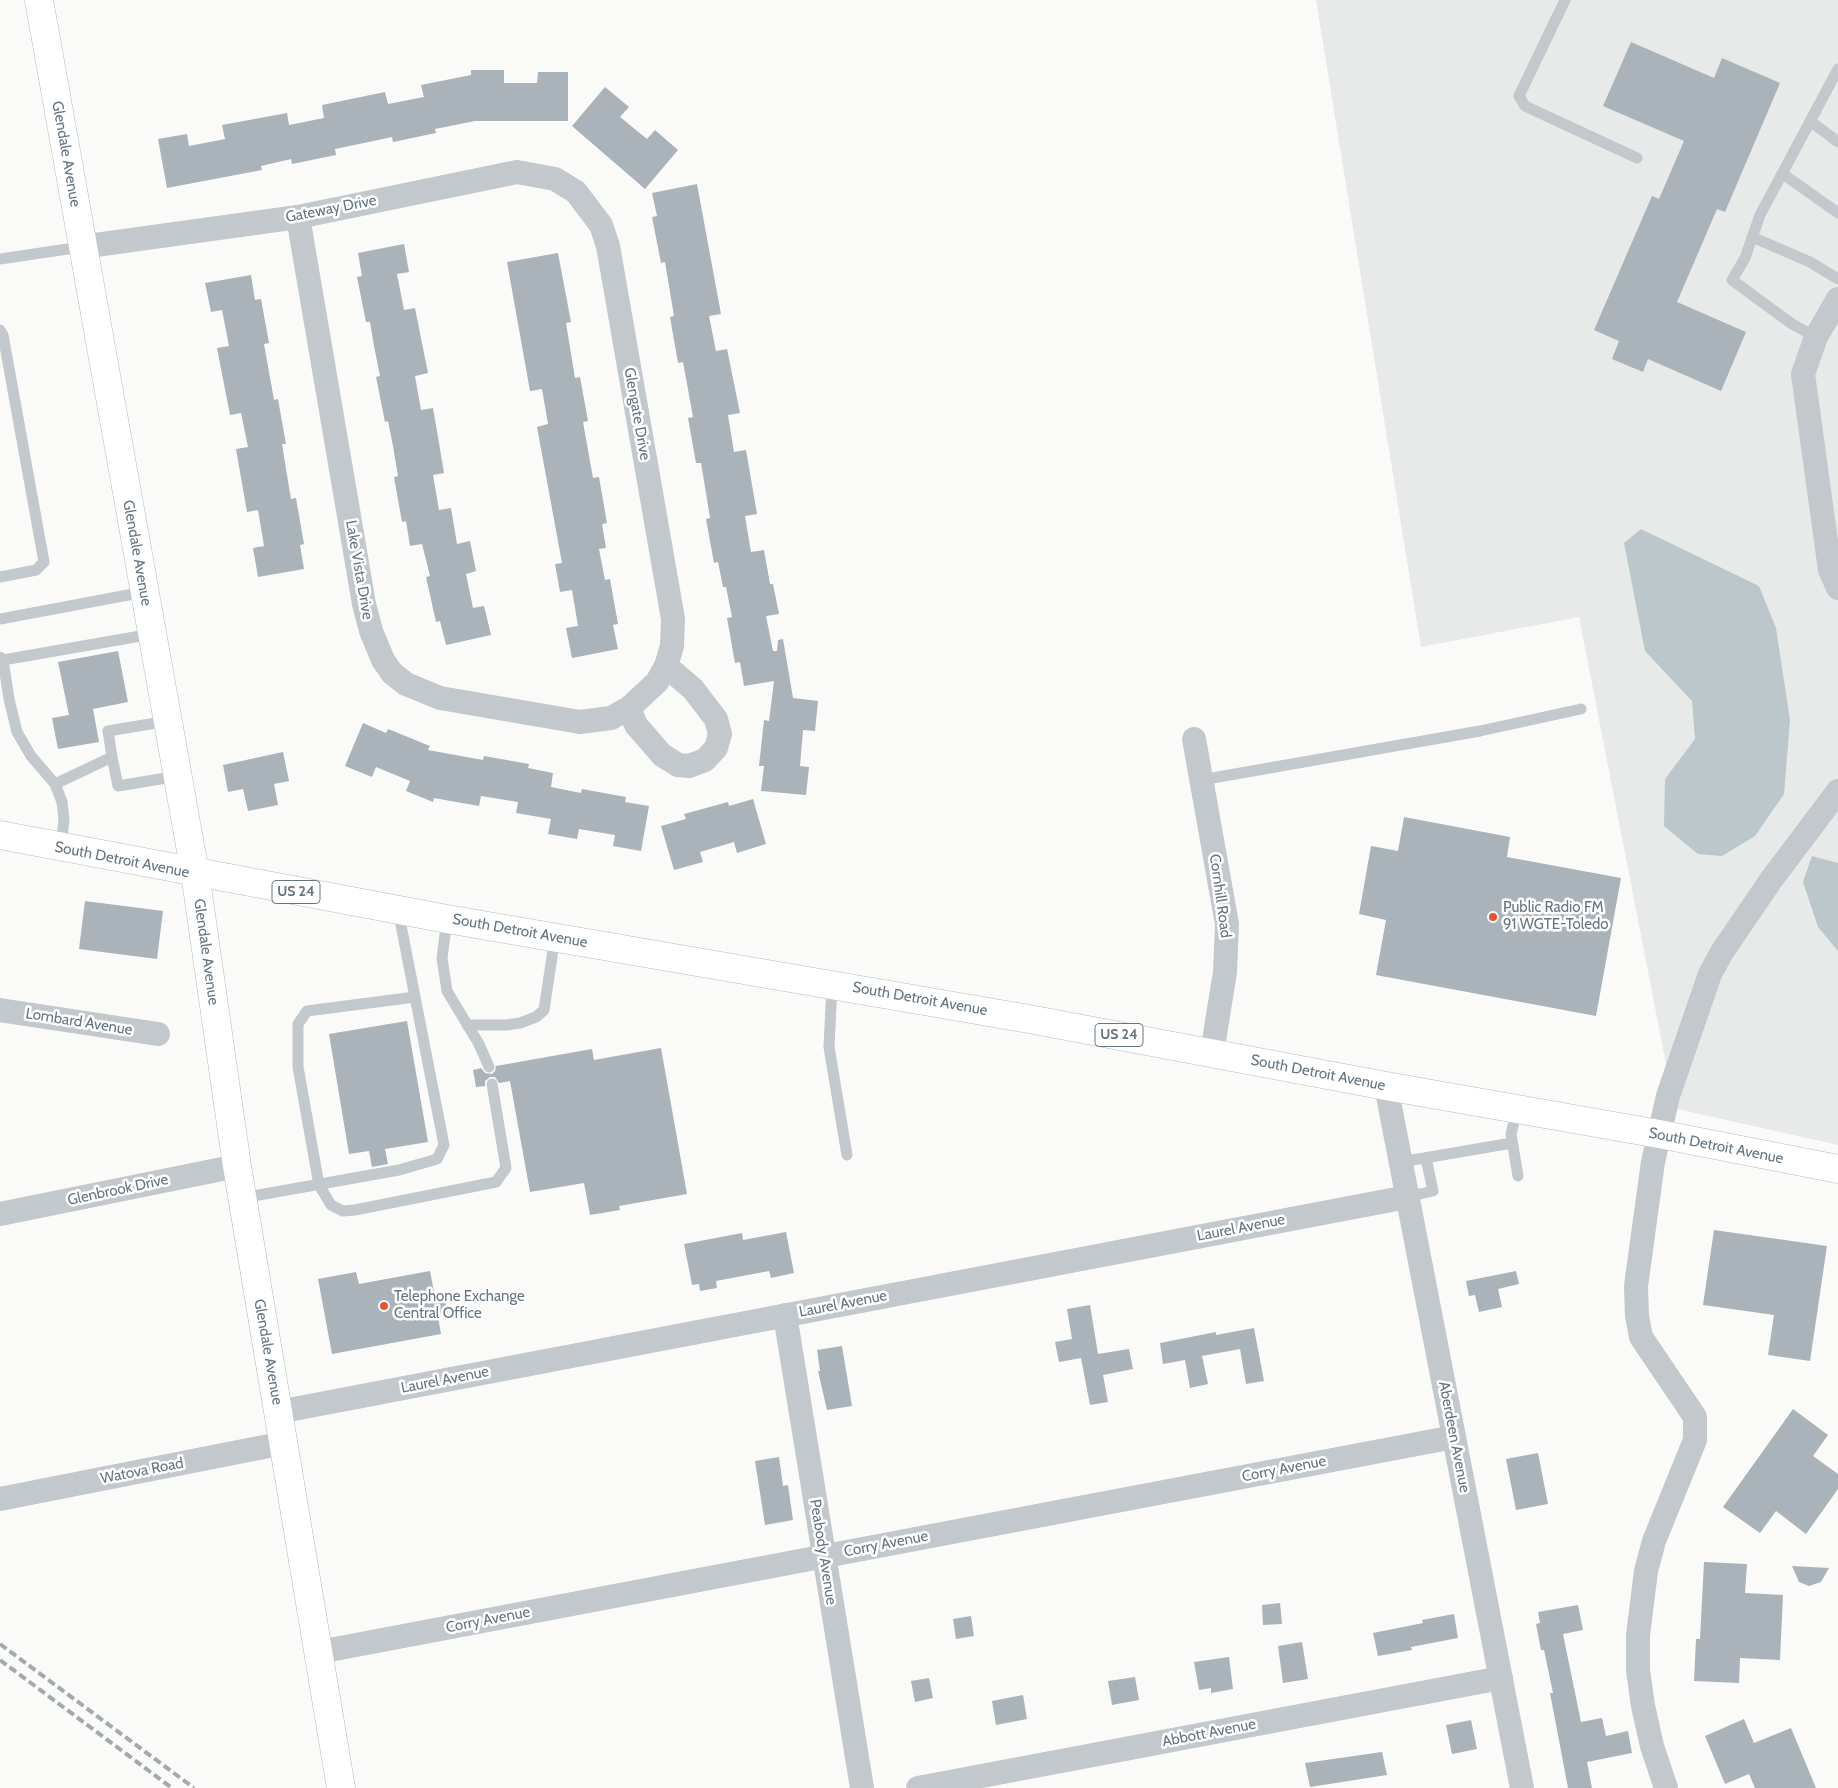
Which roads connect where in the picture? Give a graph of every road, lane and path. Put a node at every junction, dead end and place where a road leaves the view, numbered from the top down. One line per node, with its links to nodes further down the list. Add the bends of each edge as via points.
1 (39, 0): 12 (main road, Glendale Avenue)
2 (1565, 0): 6 (lane, via 1519,96 1525,106)
3 (1838, 69): 4 (lane)
4 (1810, 121): 5 (lane); 7 (lane)
5 (1838, 142)
6 (1637, 158)
7 (1783, 174): 9 (lane); 11 (lane)
8 (576, 192): 10 (street, Gateway Drive, via 555,179 517,172); 23 (street, Glengate Drive, via 601,225 608,246 674,619)
9 (1838, 213)
10 (298, 217): 12 (street, Gateway Drive); 25 (street, Lake Vista Drive, via 364,604 370,631 383,660 406,684 440,698 580,722 611,718)
11 (1752, 237): 14 (lane); 17 (lane, via 1745,258 1732,280 1792,324)
12 (81, 247): 13 (lane); 20 (main road, Glendale Avenue)
13 (0, 259)
14 (1838, 278)
15 (1838, 299): 17 (street)
16 (0, 330): 18 (lane, via 44,562 36,570)
17 (1816, 337): 19 (street, via 1803,374 1830,570)
18 (0, 577)
19 (1838, 588)
20 (144, 592): 21 (lane); 22 (main road, Glendale Avenue)
21 (0, 619)
22 (152, 634): 24 (lane); 27 (main road, Glendale Avenue)
23 (669, 656): 25 (street, Lake Vista Drive, via 657,682); 25 (street, via 716,719 720,734 716,748 706,760 689,766 678,765 662,756 636,725)
24 (1, 658): 32 (lane, via 17,732 31,756)
25 (629, 708)
26 (1581, 709): 31 (lane, via 1480,731)
27 (168, 721): 29 (lane, via 108,731); 30 (main road, Glendale Avenue)
28 (1194, 739): 31 (street, Cornhill Road)
29 (112, 757): 30 (lane, via 118,786); 32 (lane)
30 (178, 776): 36 (main road, Glendale Avenue)
31 (1201, 780): 45 (street, Cornhill Road, via 1227,924 1226,965)
32 (55, 784): 35 (lane, via 64,819)
33 (1838, 791): 50 (street, via 1772,880 1710,974 1671,1087)
34 (0, 836): 35 (main road, South Detroit Avenue / US 24)
35 (61, 848): 36 (main road, South Detroit Avenue / US 24)
36 (195, 874): 37 (main road, South Detroit Avenue / US 24); 55 (main road, Glendale Avenue)
37 (398, 910): 38 (main road, South Detroit Avenue / US 24); 41 (lane)
38 (447, 918): 39 (main road, South Detroit Avenue / US 24); 43 (lane, via 443,972 447,991)
39 (556, 937): 40 (main road, South Detroit Avenue / US 24); 43 (lane, via 544,1010 520,1023)
40 (832, 984): 45 (main road, South Detroit Avenue / US 24); 52 (lane, via 829,1047)
41 (415, 997): 58 (lane, via 444,1145 437,1159 399,1170); 58 (lane, via 307,1011 298,1024 298,1067)
42 (0, 1010): 44 (street, Lombard Avenue)
43 (467, 1025): 46 (lane)
44 (158, 1034)
45 (1212, 1052): 48 (main road, South Detroit Avenue / US 24)
46 (489, 1067)
47 (492, 1084): 58 (lane, via 506,1168 496,1182 343,1211 332,1205)
48 (1386, 1086): 49 (main road, South Detroit Avenue / US 24); 54 (street, Aberdeen Avenue)
49 (1517, 1109): 50 (main road, South Detroit Avenue / US 24); 51 (lane)
50 (1659, 1134): 56 (main road, South Detroit Avenue / US 24); 74 (street, via 1636,1286 1637,1316 1641,1338 1695,1417 1695,1440 1654,1542 1646,1572 1638,1634 1643,1706)
51 (1512, 1143): 53 (lane); 57 (lane)
52 (847, 1155)
53 (1426, 1158): 54 (lane); 59 (lane, via 1433,1191)
54 (1401, 1162): 59 (street, Aberdeen Avenue)
55 (237, 1166): 60 (main road, Glendale Avenue); 61 (street, Glenbrook Drive)
56 (1838, 1169)
57 (1518, 1176)
58 (319, 1185): 60 (lane)
59 (1407, 1196): 62 (street, Laurel Avenue); 64 (street, Aberdeen Avenue)
60 (242, 1198): 63 (main road, Glendale Avenue)
61 (0, 1214)
62 (785, 1315): 63 (street, Laurel Avenue); 67 (street, Peabody Avenue)
63 (278, 1412): 65 (main road, Glendale Avenue)
64 (1454, 1437): 67 (street, Corry Avenue); 69 (street, Aberdeen Avenue)
65 (284, 1443): 66 (street, Watova Road); 68 (main road, Glendale Avenue)
66 (0, 1499)
67 (824, 1556): 68 (street, Corry Avenue); 71 (street, Peabody Avenue)
68 (319, 1652): 70 (main road, Glendale Avenue)
69 (1501, 1678): 72 (street, Abbott Avenue); 73 (street, Aberdeen Avenue)
70 (342, 1788)
71 (862, 1788)
72 (918, 1788)
73 (1522, 1788)
74 (1666, 1788)

